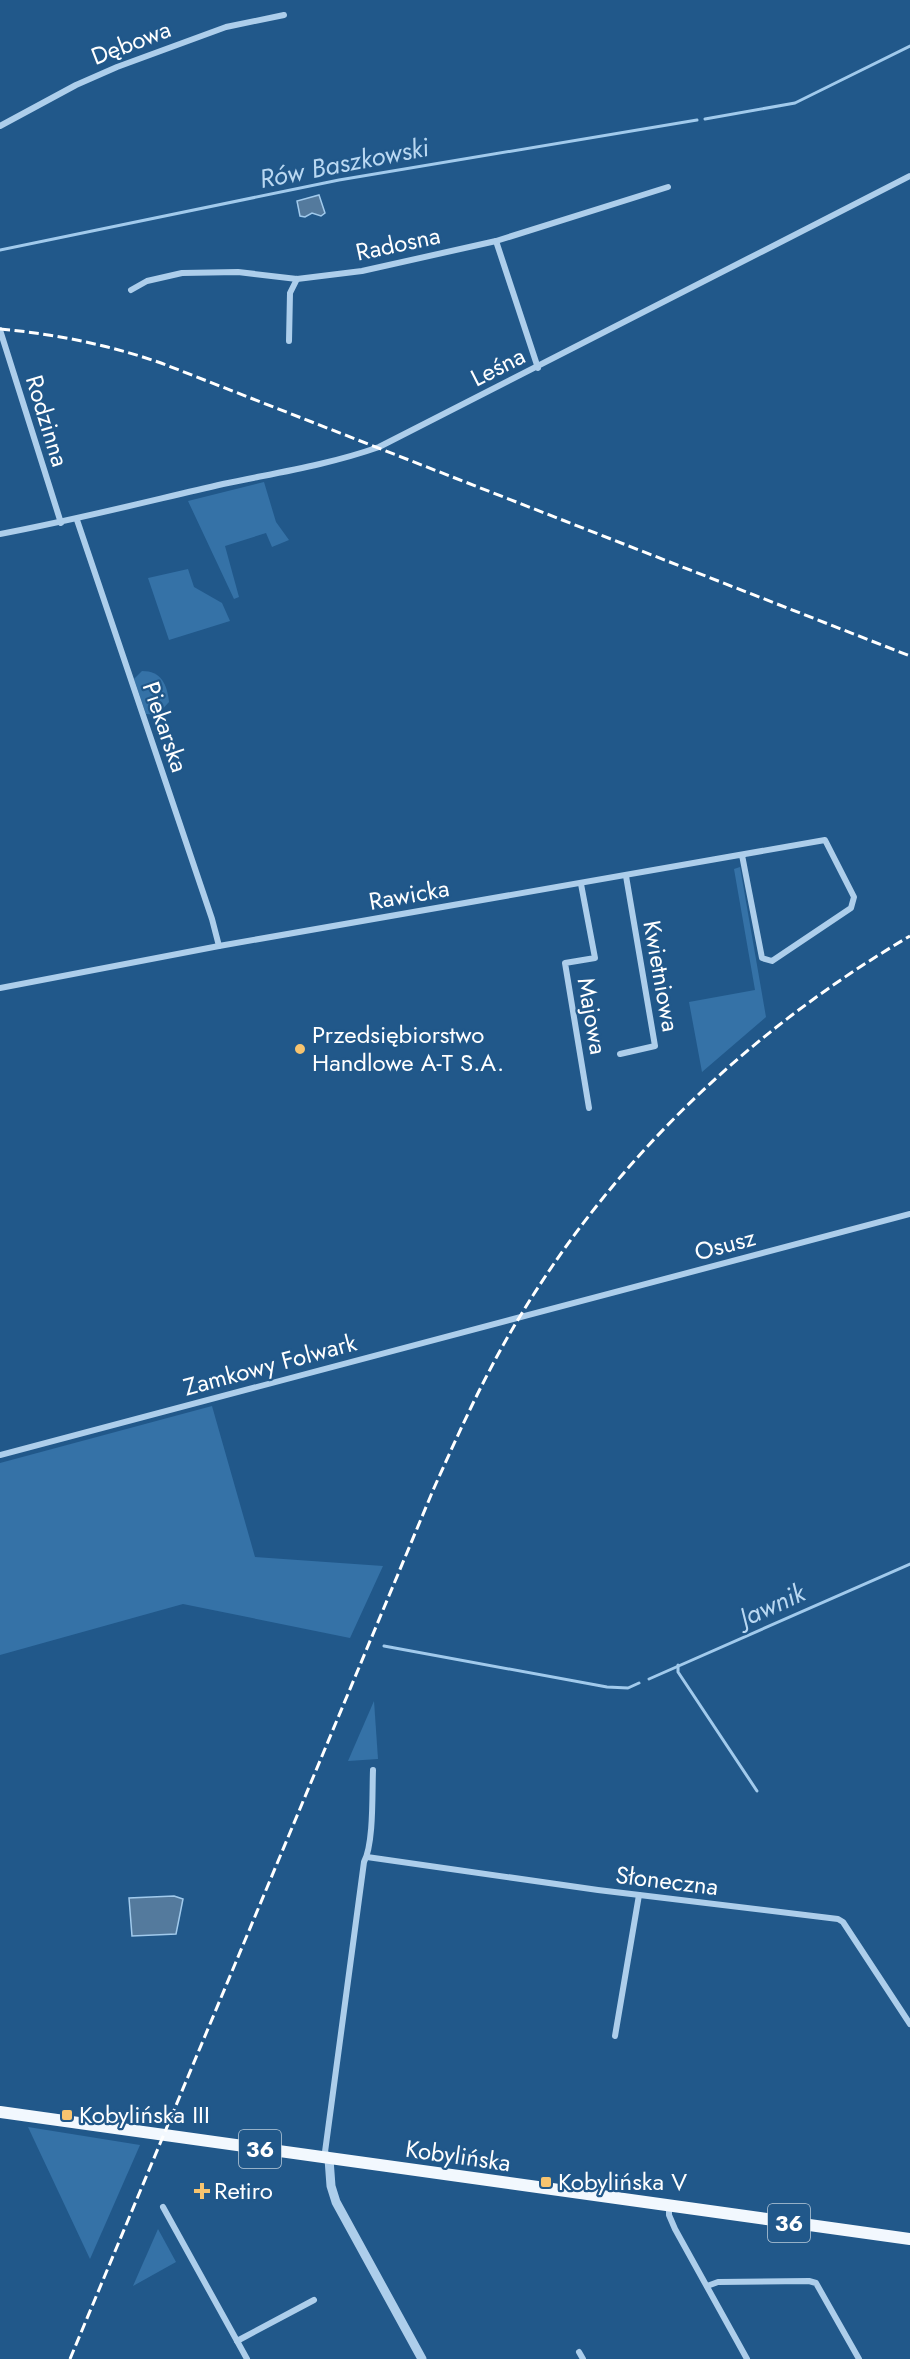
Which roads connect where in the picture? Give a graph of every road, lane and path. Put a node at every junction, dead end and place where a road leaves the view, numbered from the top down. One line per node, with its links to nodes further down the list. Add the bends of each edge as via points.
1 (284, 15): 2 (street, Dębowa, via 226,27 117,67)
2 (0, 126)
3 (910, 176): 10 (street, Leśna)
4 (668, 187): 5 (street, Radosna)
5 (496, 242): 6 (street, Radosna, via 362,271); 10 (street)
6 (297, 279): 7 (street, Radosna, via 238,272 182,273 147,281); 9 (street, via 290,293)
7 (131, 290)
8 (0, 330): 12 (street, Rodzinna)
9 (289, 341)
10 (538, 368): 11 (street, Leśna, via 360,454)
11 (77, 520): 12 (street, Leśna); 17 (street, Piekarska)
12 (61, 523): 13 (street, Leśna)
13 (0, 534)
14 (742, 855): 14 (street, Rawicka, via 825,840 854,897 851,908 771,961 762,958); 15 (street, Rawicka)
15 (626, 876): 16 (street, Rawicka); 19 (street, Kwietniowa, via 655,1046)
16 (581, 884): 17 (street, Rawicka); 20 (street, Majowa, via 595,958 565,963)
17 (219, 946): 18 (street, Rawicka)
18 (0, 988)
19 (620, 1054)
20 (589, 1108)
21 (910, 1214): 22 (street, Osusz)
22 (549, 1310): 23 (street, Zamkowy Folwark)
23 (0, 1455)
24 (374, 1770): 25 (street)
25 (367, 1857): 26 (street, Słoneczna); 30 (street, via 325,2152)
26 (639, 1895): 27 (street, Słoneczna, via 838,1919); 28 (street)
27 (910, 2024)
28 (615, 2036)
29 (0, 2112): 30 (main road, Kobylińska / 36)
30 (329, 2159): 31 (main road, Kobylińska / 36); 39 (street, via 336,2202)
31 (669, 2206): 33 (main road, Kobylińska / 36); 34 (street, via 670,2219)
32 (163, 2207): 36 (street)
33 (910, 2239)
34 (707, 2286): 41 (street); 42 (street, via 718,2282 816,2283)
35 (314, 2301): 36 (street)
36 (237, 2341): 38 (street)
37 (579, 2352): 40 (street)
38 (247, 2359)
39 (422, 2359)
40 (583, 2359)
41 (747, 2359)
42 (859, 2359)

